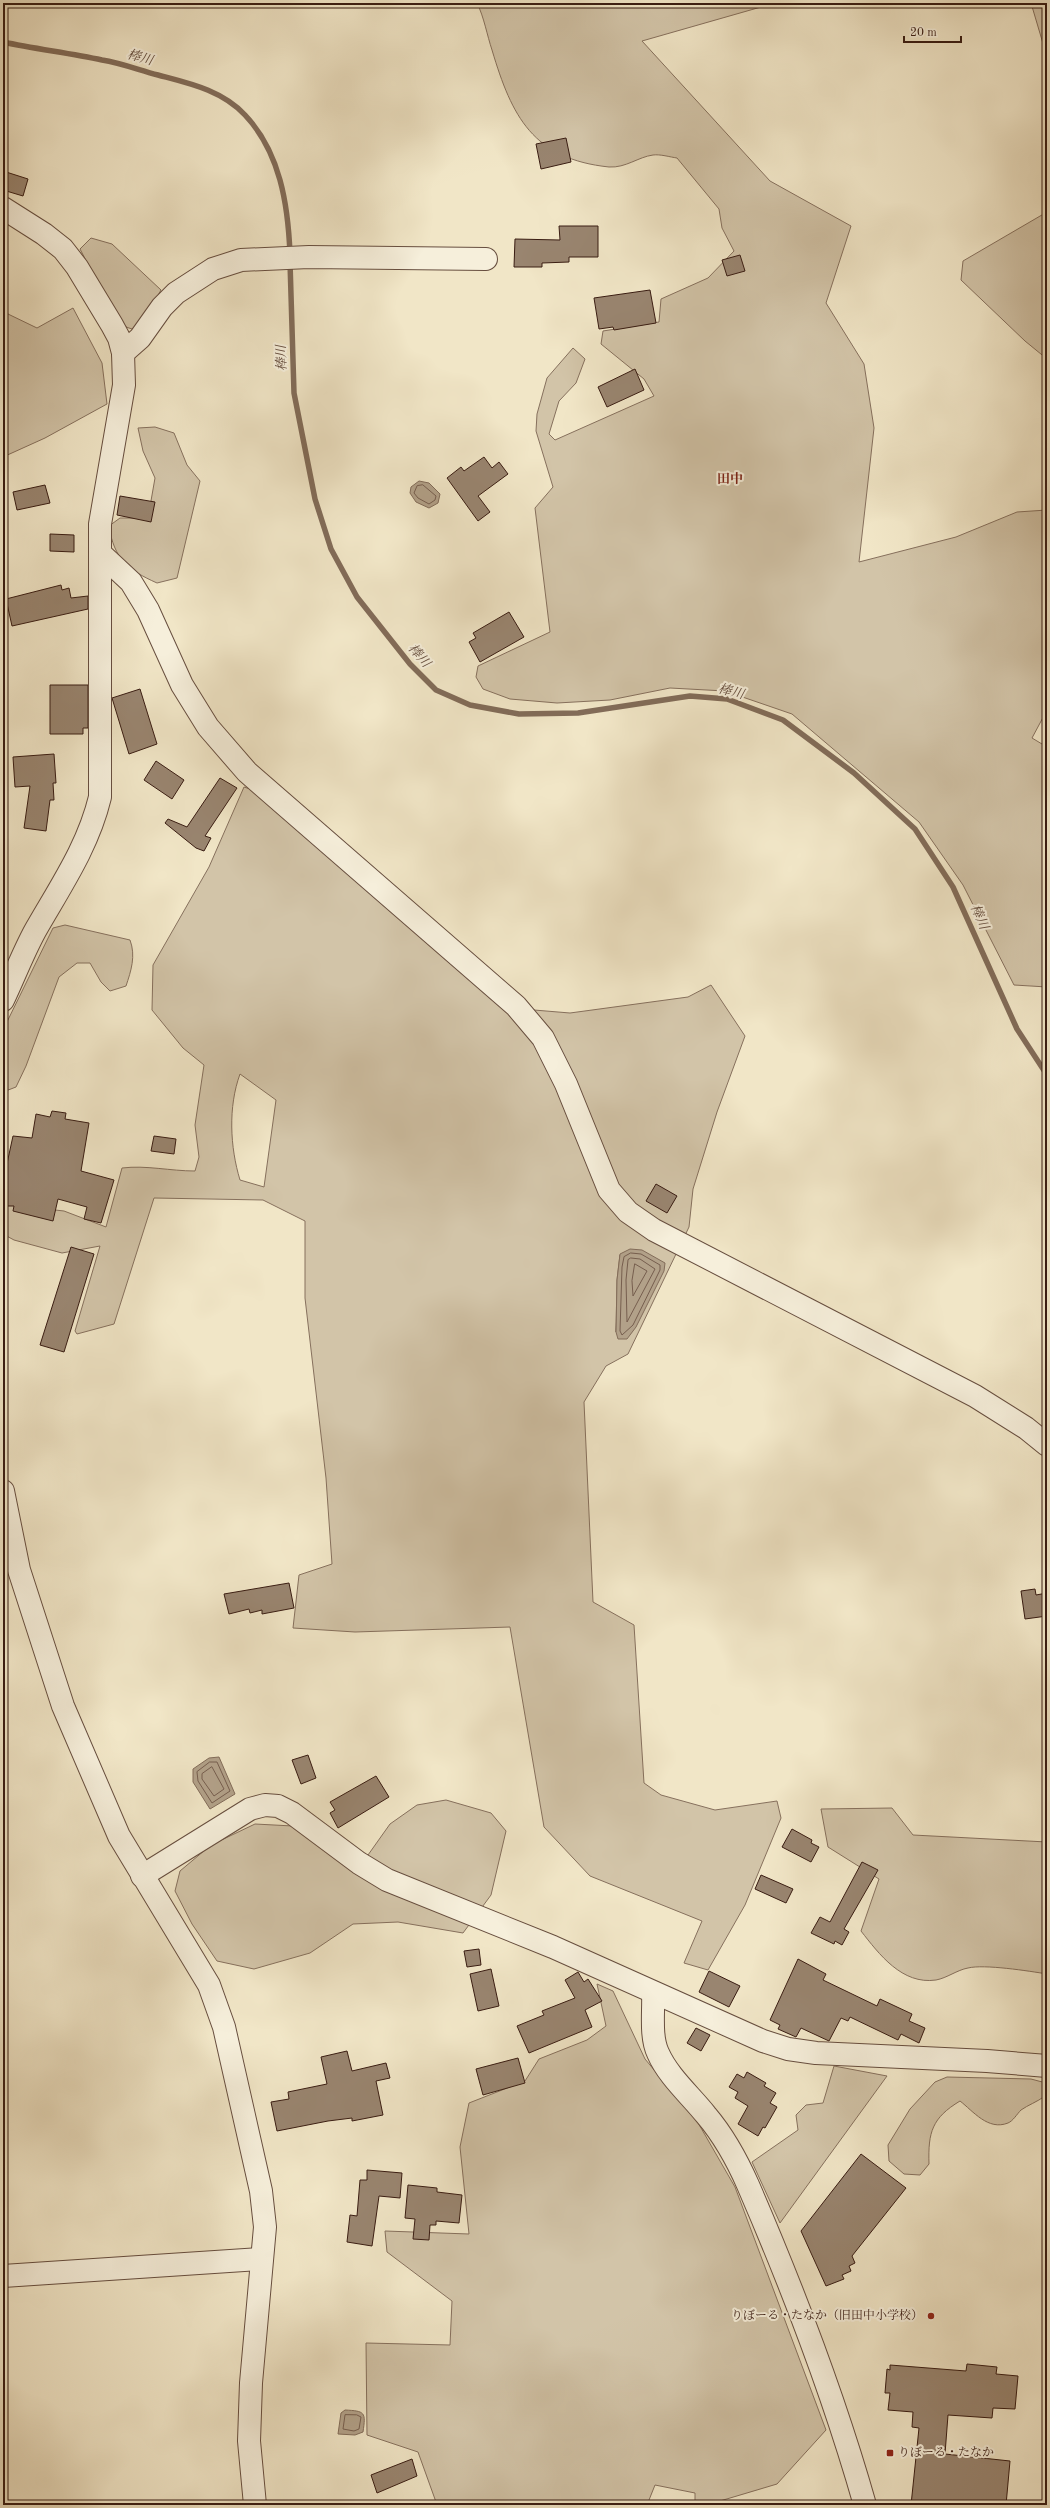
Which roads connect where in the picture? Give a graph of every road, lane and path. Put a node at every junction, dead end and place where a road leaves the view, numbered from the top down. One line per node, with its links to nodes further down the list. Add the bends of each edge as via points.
1 (3, 208): 3 (street, via 44,234 63,249 78,267 119,338)
2 (486, 259): 3 (street, via 309,257 241,260 213,269 176,293 162,307 144,334)
3 (123, 353): 4 (street, via 124,385 103,502)
4 (100, 554): 5 (street, via 100,797 94,822 77,861 34,932); 6 (street, via 131,582 148,610 182,685 208,727 247,772 516,1006 543,1038 566,1084 608,1190 628,1212 654,1230 975,1396 1026,1428)
5 (3, 1000)
6 (1047, 1445)
7 (3, 1491): 8 (street, via 19,1570 63,1706 119,1836)
8 (142, 1876): 9 (street, via 250,1809 264,1804 278,1806 292,1813 358,1864 387,1880 553,1947); 11 (street, via 209,1986 224,2027 261,2191 266,2227)
9 (653, 1993): 10 (street, via 738,2031 788,2049 816,2054); 14 (street, via 658,2052 666,2066 708,2116 729,2148 747,2184 834,2405)
10 (1047, 2066)
11 (261, 2259): 12 (street); 13 (street, via 249,2441)
12 (3, 2276)
13 (255, 2505)
14 (865, 2505)

